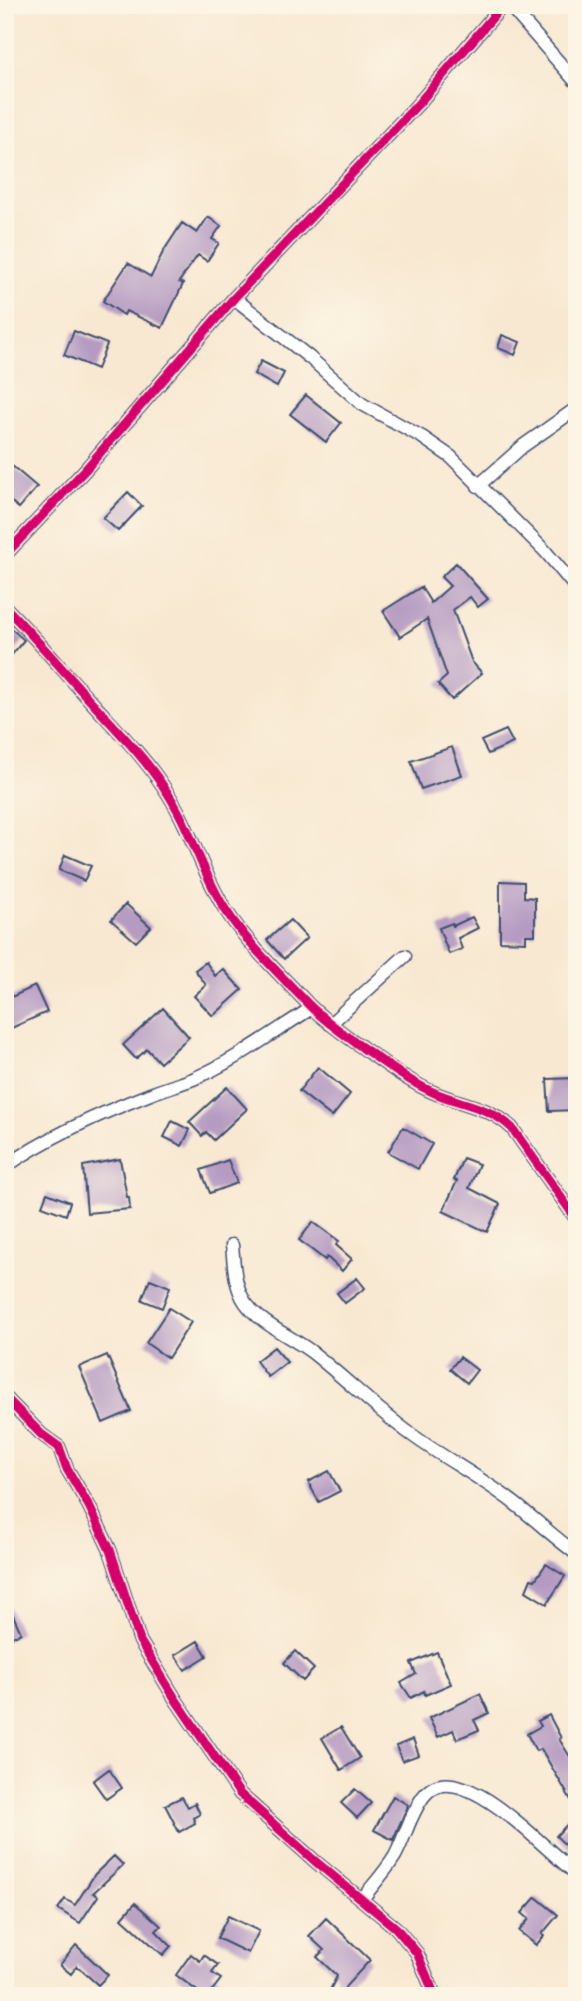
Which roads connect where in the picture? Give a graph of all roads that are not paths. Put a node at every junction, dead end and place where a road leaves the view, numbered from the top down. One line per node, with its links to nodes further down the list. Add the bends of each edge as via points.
1 (503, 5): 4 (street, via 418,104)
2 (509, 5): 3 (street)
3 (577, 83)
4 (234, 298): 6 (street, via 362,404 451,457); 7 (street)
5 (577, 408): 6 (street, via 523,446)
6 (478, 486): 8 (street)
7 (5, 555)
8 (577, 589)
9 (5, 607): 11 (street, via 163,786 226,909)
10 (405, 956): 12 (street)
11 (312, 1008): 12 (street); 13 (street, via 220,1065 84,1122)
12 (330, 1024): 14 (street, via 408,1079 501,1117)
13 (5, 1167)
14 (577, 1220)
15 (232, 1245): 17 (street, via 238,1286 259,1317)
16 (5, 1397): 19 (street, via 59,1447 110,1550 140,1641 240,1794)
17 (577, 1554)
18 (577, 1874): 19 (street, via 476,1793 453,1784 436,1785 424,1795 395,1855)
19 (362, 1899): 20 (street, via 396,1928 416,1953)
20 (435, 1996)

